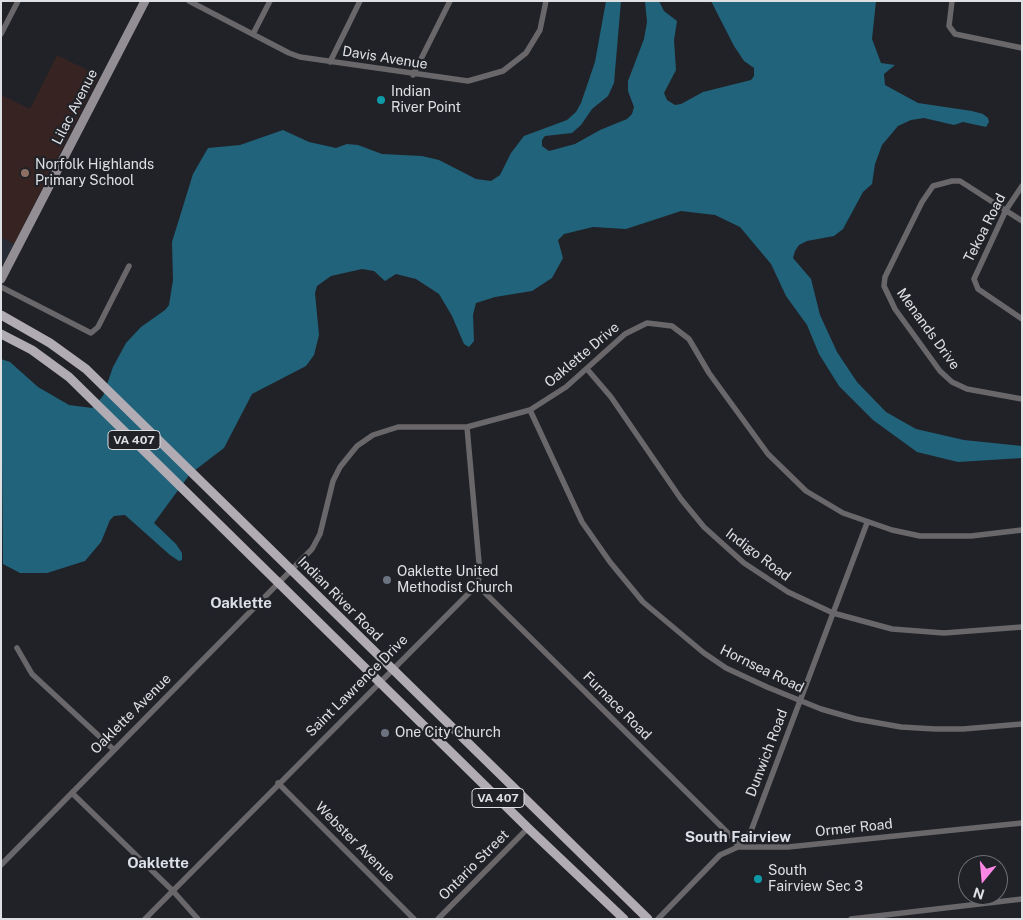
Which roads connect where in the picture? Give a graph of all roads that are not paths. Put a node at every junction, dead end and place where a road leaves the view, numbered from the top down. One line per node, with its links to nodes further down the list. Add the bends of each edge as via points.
1 (18, 1): 9 (street)
2 (145, 1): 18 (street, Lilac Avenue)
3 (189, 1): 10 (street, Davis Avenue)
4 (270, 1): 10 (street)
5 (360, 1): 12 (street)
6 (450, 1): 13 (street)
7 (546, 1): 13 (street, Davis Avenue, via 536,38 526,53 503,71 468,81)
8 (952, 1): 11 (street, via 949,19 952,31 959,36)
9 (1, 34)
10 (253, 34): 12 (street, Davis Avenue, via 289,53)
11 (1022, 48)
12 (330, 62): 13 (street, Davis Avenue)
13 (413, 74)
14 (1022, 186): 15 (street, Tekoa Road)
15 (1006, 210): 16 (street); 21 (street, Tekoa Road, via 974,279 978,289); 24 (street, Menands Drive, via 960,181 933,186 924,197 885,277 884,286 895,309 946,376 967,389)
16 (1022, 221)
17 (130, 266): 19 (street, via 98,327 91,333)
18 (1, 279)
19 (1, 287)
20 (1, 315): 29 (main road, Indian River Road / VA 407, via 74,359)
21 (1022, 319)
22 (1, 334): 30 (main road, VA 407, via 62,371)
23 (587, 369): 25 (street, Oaklette Drive, via 557,394); 27 (street, Oaklette Drive, via 633,328 655,322 672,326 689,339 752,434 786,475 826,504); 32 (street, Indigo Road, via 611,397 681,500 714,537 769,581)
24 (1022, 399)
25 (530, 410): 26 (street, Oaklette Drive); 37 (street, Hornsea Road, via 582,522 618,574 637,595 671,628 704,653 750,680)
26 (467, 426): 29 (street, Oaklette Drive, via 398,428 373,436 357,446 333,481 320,534 312,549); 31 (street, via 480,574)
27 (867, 523): 28 (street, Oaklette Drive, via 907,534 944,537); 32 (street, Dunwich Road)
28 (1022, 530)
29 (292, 571): 30 (street, Oaklette Drive); 35 (main road, Indian River Road / VA 407)
30 (280, 583): 36 (main road, VA 407); 39 (street, Oaklette Avenue)
31 (477, 585): 35 (street, Saint Lawrence Drive); 44 (street, Furnace Road)
32 (833, 612): 33 (street, Indigo Road, via 873,626 913,632 960,633); 37 (street, Dunwich Road)
33 (1022, 627)
34 (17, 648): 39 (street, via 32,674)
35 (391, 669): 36 (street, Saint Lawrence Drive); 53 (main road, Indian River Road / VA 407)
36 (379, 681): 40 (street, Saint Lawrence Drive); 43 (main road, VA 407)
37 (800, 701): 38 (street, Hornsea Road, via 856,719 901,727 963,729); 44 (street, Dunwich Road, via 751,830)
38 (1022, 724)
39 (113, 749): 41 (street, Oaklette Avenue)
40 (278, 783): 46 (street, Saint Lawrence Drive); 50 (street, Webster Avenue)
41 (72, 793): 45 (street, Oaklette Avenue); 46 (street)
42 (1022, 823): 44 (street, Ormer Road, via 788,847)
43 (528, 828): 51 (street, Ontario Street); 52 (main road, VA 407)
44 (738, 847): 54 (street, Ormer Road, via 720,855)
45 (1, 865)
46 (173, 891): 48 (street, Saint Lawrence Drive); 49 (street)
47 (1022, 899): 55 (street)
48 (145, 919)
49 (198, 919)
50 (414, 919)
51 (438, 919)
52 (624, 919)
53 (648, 919)
54 (658, 919)
55 (851, 919)

